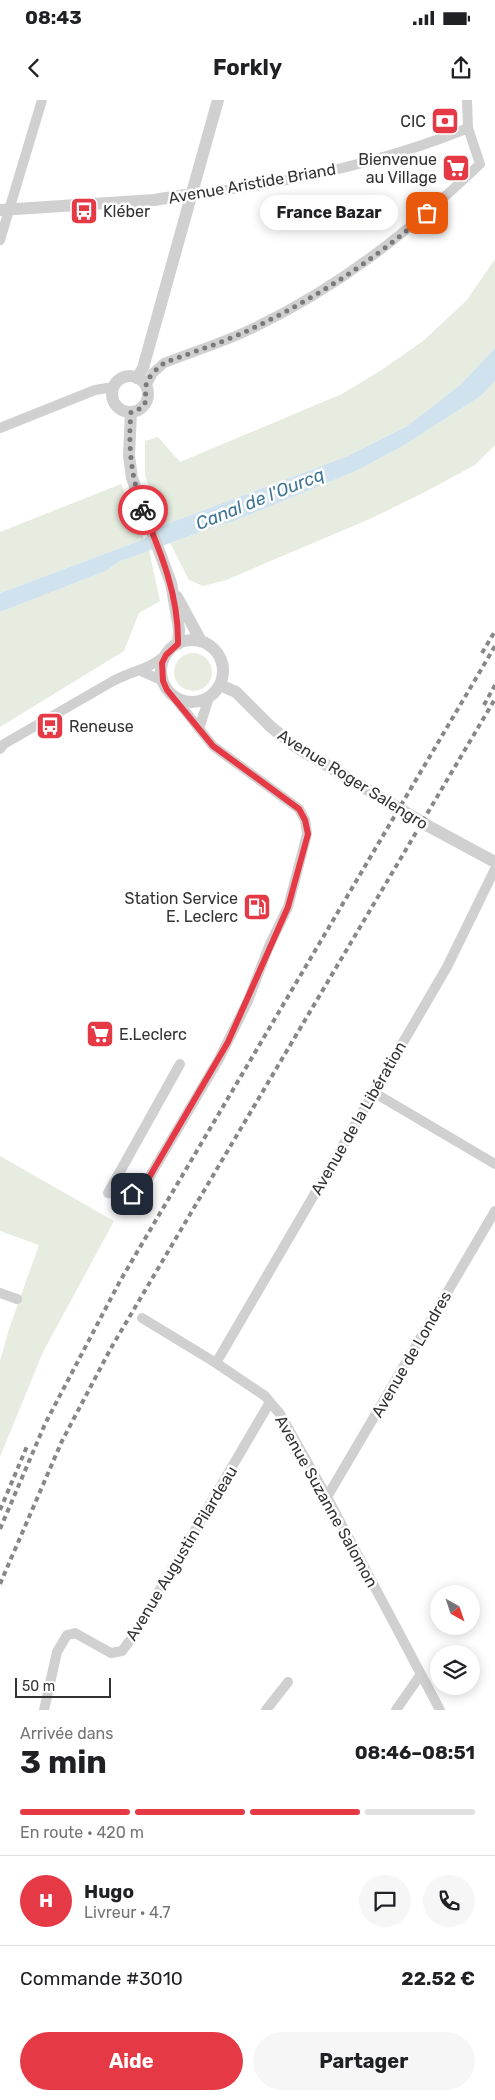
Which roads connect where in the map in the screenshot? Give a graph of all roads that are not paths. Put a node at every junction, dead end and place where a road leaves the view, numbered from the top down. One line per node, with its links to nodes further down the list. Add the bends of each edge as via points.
1 (42, 100): 6 (street)
2 (218, 100): 5 (street)
3 (467, 100): 4 (street)
4 (468, 128): 5 (street, Avenue Aristide Briand, via 423,145 312,175); 8 (street, via 480,164 412,226 331,286 248,331 164,363)
5 (192, 194): 6 (street, Avenue Aristide Briand, via 154,200); 8 (street, via 143,368)
6 (4, 210): 7 (street)
7 (0, 240)
8 (142, 382): 9 (street, via 121,378); 10 (street, via 147,398)
9 (112, 392): 10 (street, via 117,406); 11 (street, via 102,388 95,390)
10 (131, 412): 12 (street, via 130,456 135,486)
11 (0, 428)
12 (171, 583): 13 (street); 14 (street, via 179,629)
13 (201, 641): 14 (street); 18 (street, via 220,658 223,676)
14 (178, 644): 15 (street)
15 (166, 655): 16 (street); 17 (street, via 162,663)
16 (141, 671): 17 (street); 22 (street, via 113,681)
17 (163, 681): 19 (street)
18 (220, 685): 20 (street); 23 (street, Avenue Roger Salengro, via 236,692 296,747 438,832)
19 (174, 697): 20 (street, via 192,702); 21 (street)
20 (209, 698): 21 (street)
21 (199, 729): 25 (street, via 213,746 299,809 307,826 306,844 288,907 219,1059 147,1181 132,1194 108,1193)
22 (0, 749)
23 (495, 862)
24 (495, 869): 26 (street, Avenue de la Libération, via 447,967)
25 (180, 1064)
26 (373, 1092): 27 (street); 32 (street, Avenue de la Libération)
27 (495, 1164)
28 (495, 1211): 34 (street, Avenue de Londres)
29 (0, 1294): 30 (street)
30 (17, 1299)
31 (142, 1318): 32 (street, Avenue Suzanne Salomon)
32 (216, 1363): 33 (street, Avenue Suzanne Salomon)
33 (270, 1402): 34 (street, Avenue Suzanne Salomon); 37 (street, Avenue Augustin Pilardeau, via 132,1639 122,1651 111,1653 75,1633 67,1635 57,1652)
34 (327, 1497): 35 (street, Avenue Suzanne Salomon)
35 (421, 1674): 39 (street); 40 (street, Avenue Suzanne Salomon)
36 (288, 1682): 38 (street)
37 (44, 1710)
38 (266, 1710)
39 (396, 1710)
40 (440, 1710)

